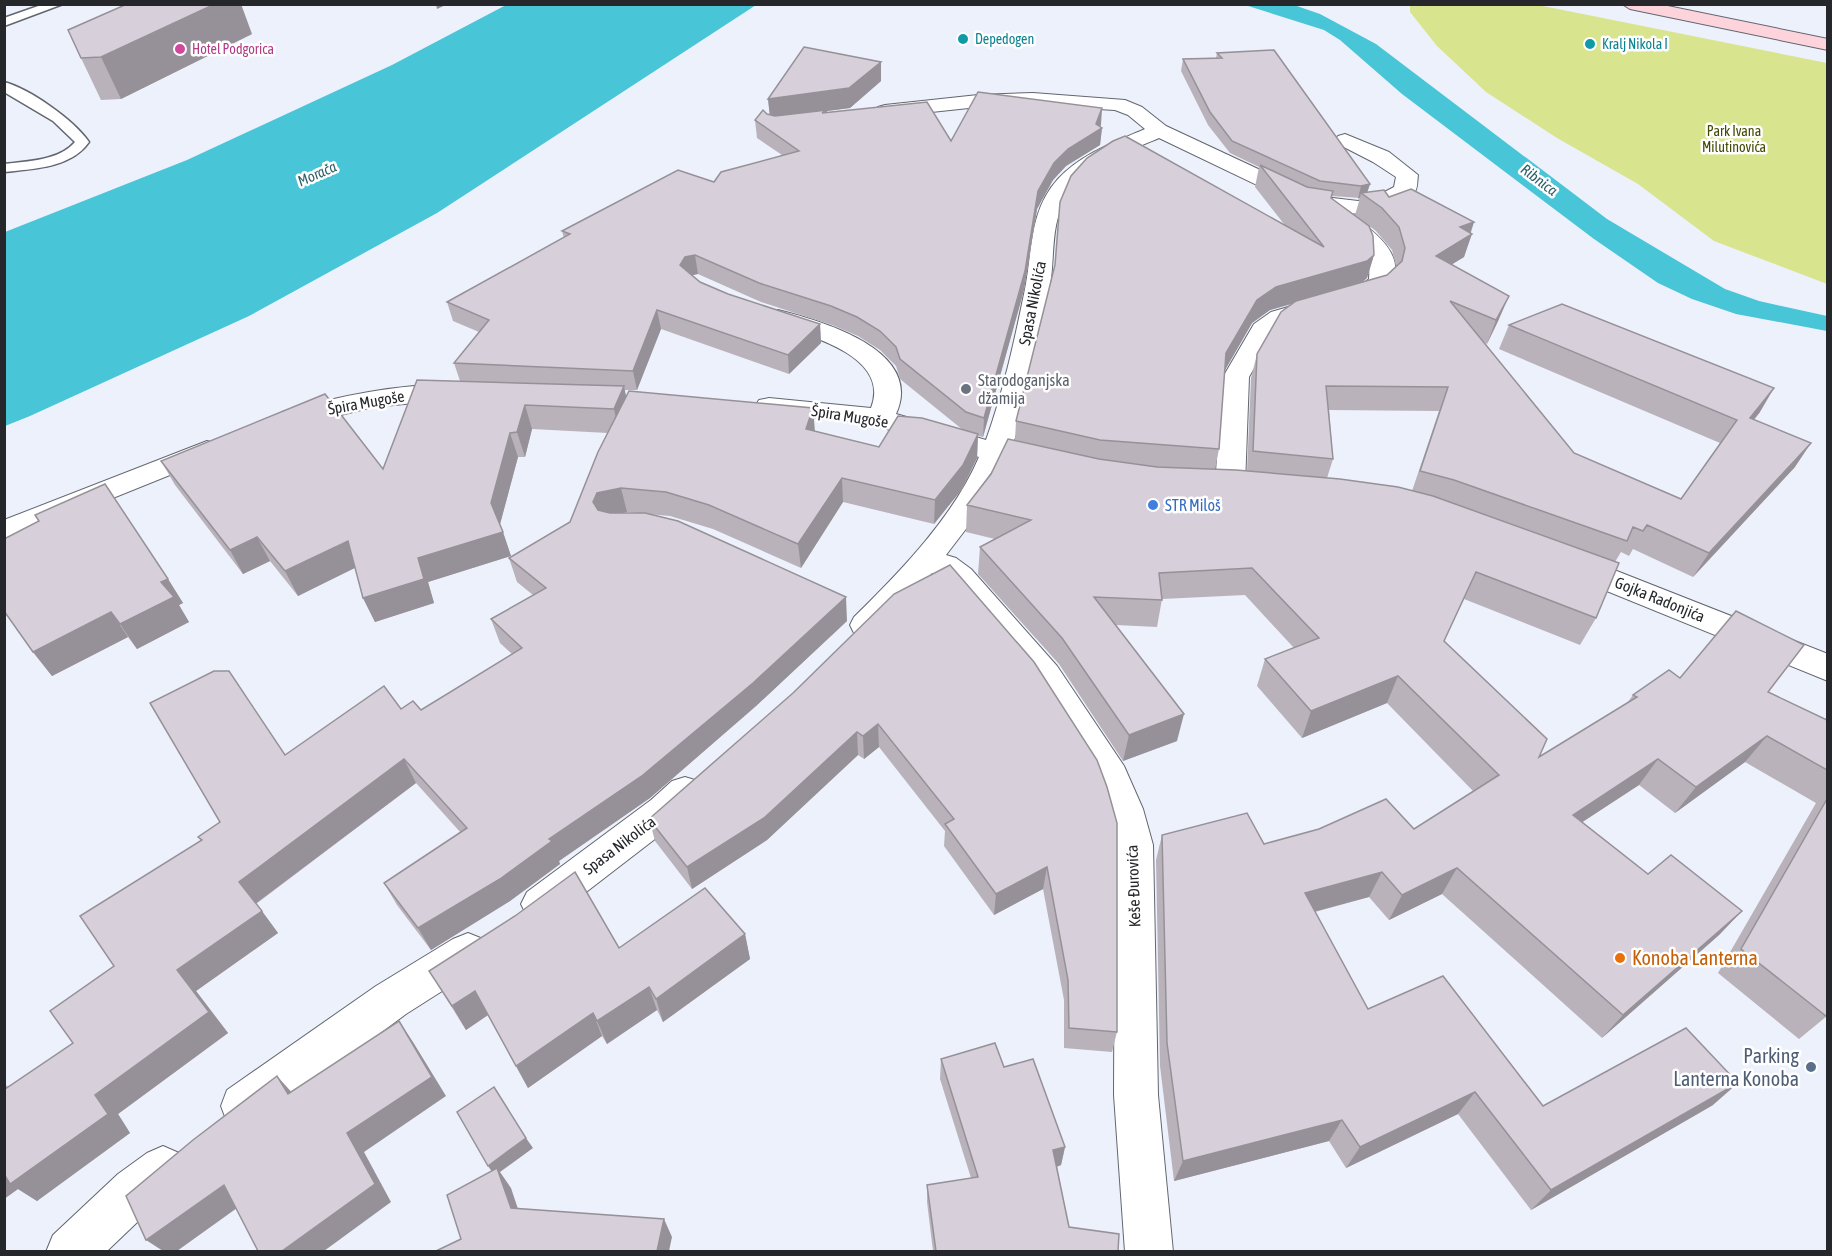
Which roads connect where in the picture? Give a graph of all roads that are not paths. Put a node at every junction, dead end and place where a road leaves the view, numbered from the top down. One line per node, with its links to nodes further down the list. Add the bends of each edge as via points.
1 (57, 4): 4 (lane)
2 (1630, 4): 6 (main road)
3 (1692, 4): 5 (main road)
4 (4, 22)
5 (1827, 31)
6 (1827, 45)
7 (4, 86): 11 (lane, via 65,124 82,142 64,156)
8 (869, 113): 9 (street, via 978,101 1100,101 1135,111)
9 (1159, 130): 10 (street, via 1311,202 1358,208 1385,201 1405,190 1407,175); 19 (street, Spasa Nikolića, via 1101,156 1075,173 1056,196 1045,224 1036,298)
10 (1345, 140)
11 (4, 168)
12 (1338, 218): 21 (street, via 1368,236 1379,250 1383,265 1381,281 1370,291 1280,316 1263,329 1236,377 1241,486)
13 (751, 310): 16 (street, via 804,326 866,353 882,370 888,386 888,399)
14 (484, 393): 17 (street, Špira Mugoše, via 393,396 333,406)
15 (747, 405): 16 (street, Špira Mugoše)
16 (880, 418): 19 (street, Špira Mugoše)
17 (270, 425)
18 (226, 443): 22 (street)
19 (996, 452): 20 (street); 24 (street, Spasa Nikolića, via 977,493)
20 (1073, 470)
21 (1198, 484)
22 (4, 532)
23 (1549, 556): 26 (street, Gojka Radonjića)
24 (927, 560): 25 (street, Spasa Nikolića, via 859,610); 29 (street, Keše Đurovića, via 960,577 1045,675 1110,777 1124,809 1134,844 1137,1095)
25 (842, 648)
26 (1827, 668)
27 (708, 772): 28 (street, Spasa Nikolića, via 664,811 506,928 391,1000 266,1088 135,1191)
28 (70, 1251)
29 (1149, 1251)

